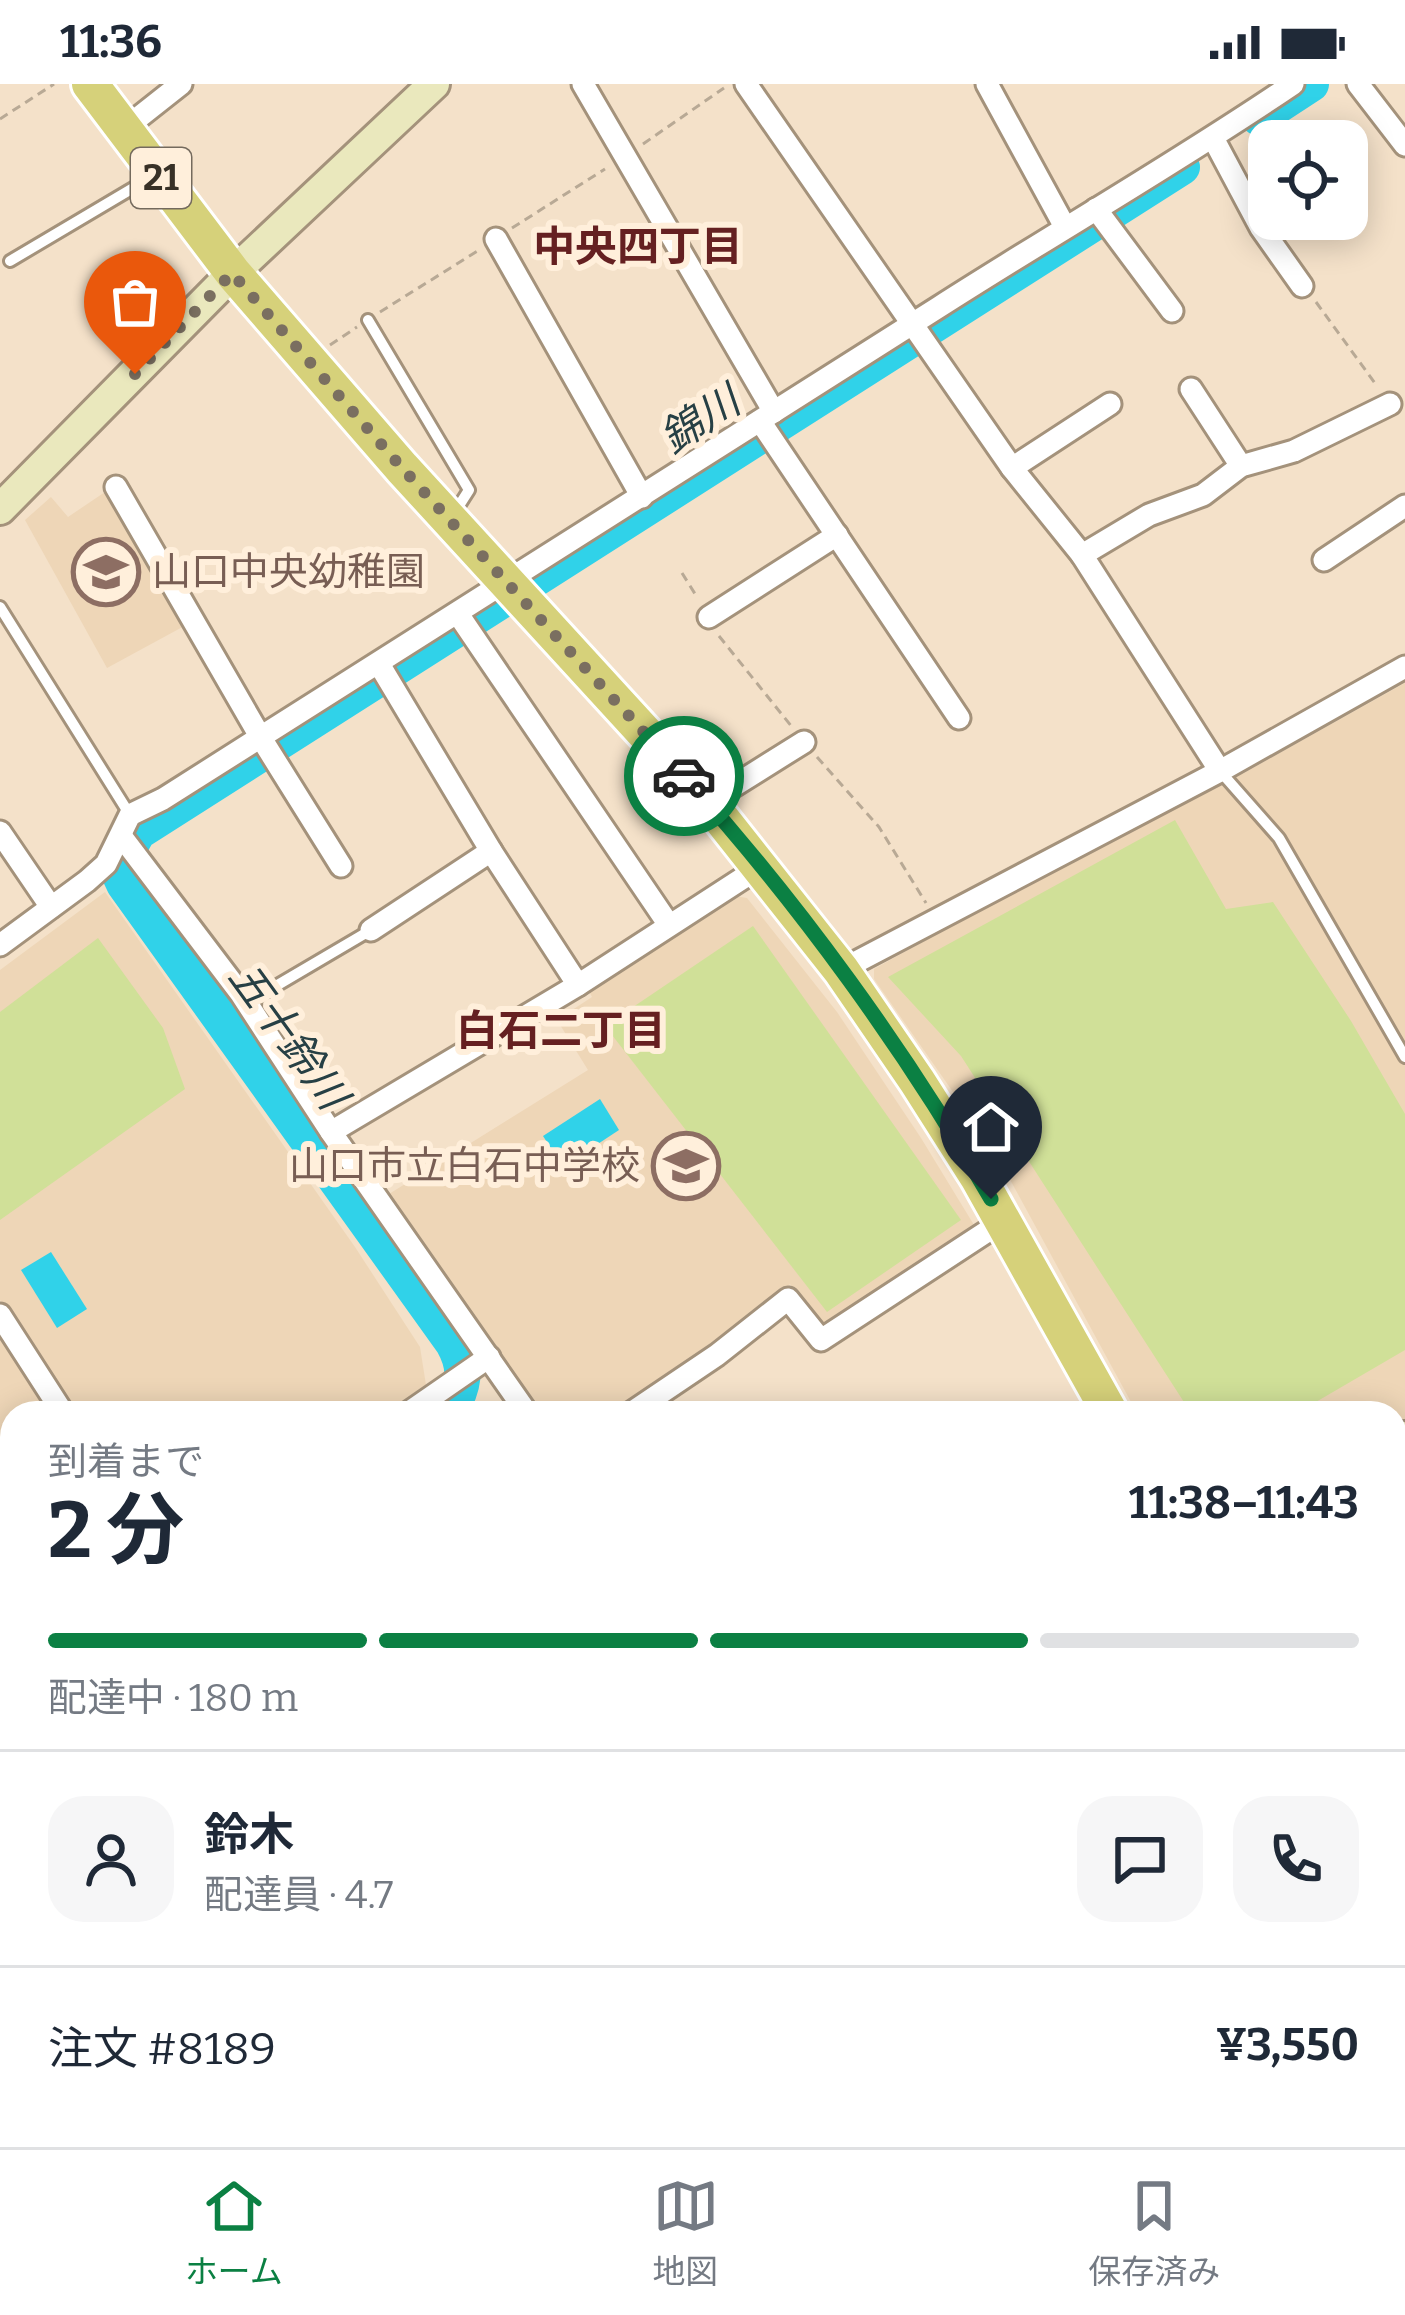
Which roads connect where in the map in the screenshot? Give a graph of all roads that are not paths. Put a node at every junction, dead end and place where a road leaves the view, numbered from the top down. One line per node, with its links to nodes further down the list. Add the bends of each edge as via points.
1 (90, 84): 9 (main road, 21)
2 (181, 84): 9 (street)
3 (434, 84): 17 (main road)
4 (583, 84): 25 (street)
5 (987, 84): 14 (street)
6 (1293, 84): 10 (street)
7 (1358, 84): 11 (street)
8 (744, 85): 21 (street)
9 (124, 129): 12 (main road, 21)
10 (1214, 138): 13 (street); 18 (street)
11 (1405, 145)
12 (158, 173): 16 (lane); 17 (main road, 21)
13 (1096, 209): 14 (street); 19 (street)
14 (1065, 226): 21 (street)
15 (496, 238): 29 (street)
16 (10, 262)
17 (232, 273): 31 (main road); 32 (main road, 21)
18 (1302, 286)
19 (1172, 311)
20 (368, 320): 32 (lane, via 469,490)
21 (914, 323): 25 (street); 27 (street)
22 (1191, 389): 26 (street)
23 (1110, 404): 27 (street)
24 (1390, 404): 26 (street, via 1294,452)
25 (767, 416): 29 (street); 33 (street)
26 (1241, 466): 34 (street, via 1203,495 1149,514)
27 (1012, 468): 34 (street)
28 (116, 487): 43 (street)
29 (642, 497): 36 (street)
30 (1405, 506): 35 (street)
31 (0, 509)
32 (450, 520): 36 (main road, 21)
33 (836, 535): 39 (street); 42 (street)
34 (1082, 555): 45 (street)
35 (1324, 560)
36 (515, 590): 38 (street); 46 (main road, 21)
37 (0, 607): 47 (lane)
38 (458, 614): 40 (street); 54 (street)
39 (709, 617)
40 (379, 664): 43 (street); 50 (street)
41 (1405, 667): 45 (street)
42 (959, 718)
43 (261, 738): 47 (street); 51 (street)
44 (804, 742): 46 (street)
45 (1220, 771): 57 (street); 60 (lane, via 1279,838)
46 (708, 802): 52 (main road, 21)
47 (130, 815): 49 (street)
48 (0, 832): 53 (street)
49 (122, 837): 53 (street, via 106,864); 59 (street)
50 (491, 850): 55 (street); 58 (street)
51 (341, 866)
52 (760, 866): 54 (street); 57 (main road, 21)
53 (51, 907): 56 (street)
54 (669, 925): 58 (street)
55 (371, 930): 59 (lane)
56 (0, 945)
57 (841, 970): 62 (main road, 21)
58 (578, 985): 61 (street)
59 (247, 1003): 61 (street)
60 (1405, 1057)
61 (331, 1132): 64 (street)
62 (1003, 1221): 68 (street, via 820,1340 788,1299); 69 (main road, 21)
63 (0, 1315): 65 (street)
64 (482, 1361): 66 (street); 67 (street)
65 (55, 1401)
66 (426, 1401)
67 (517, 1401)
68 (649, 1401)
69 (1103, 1401)

